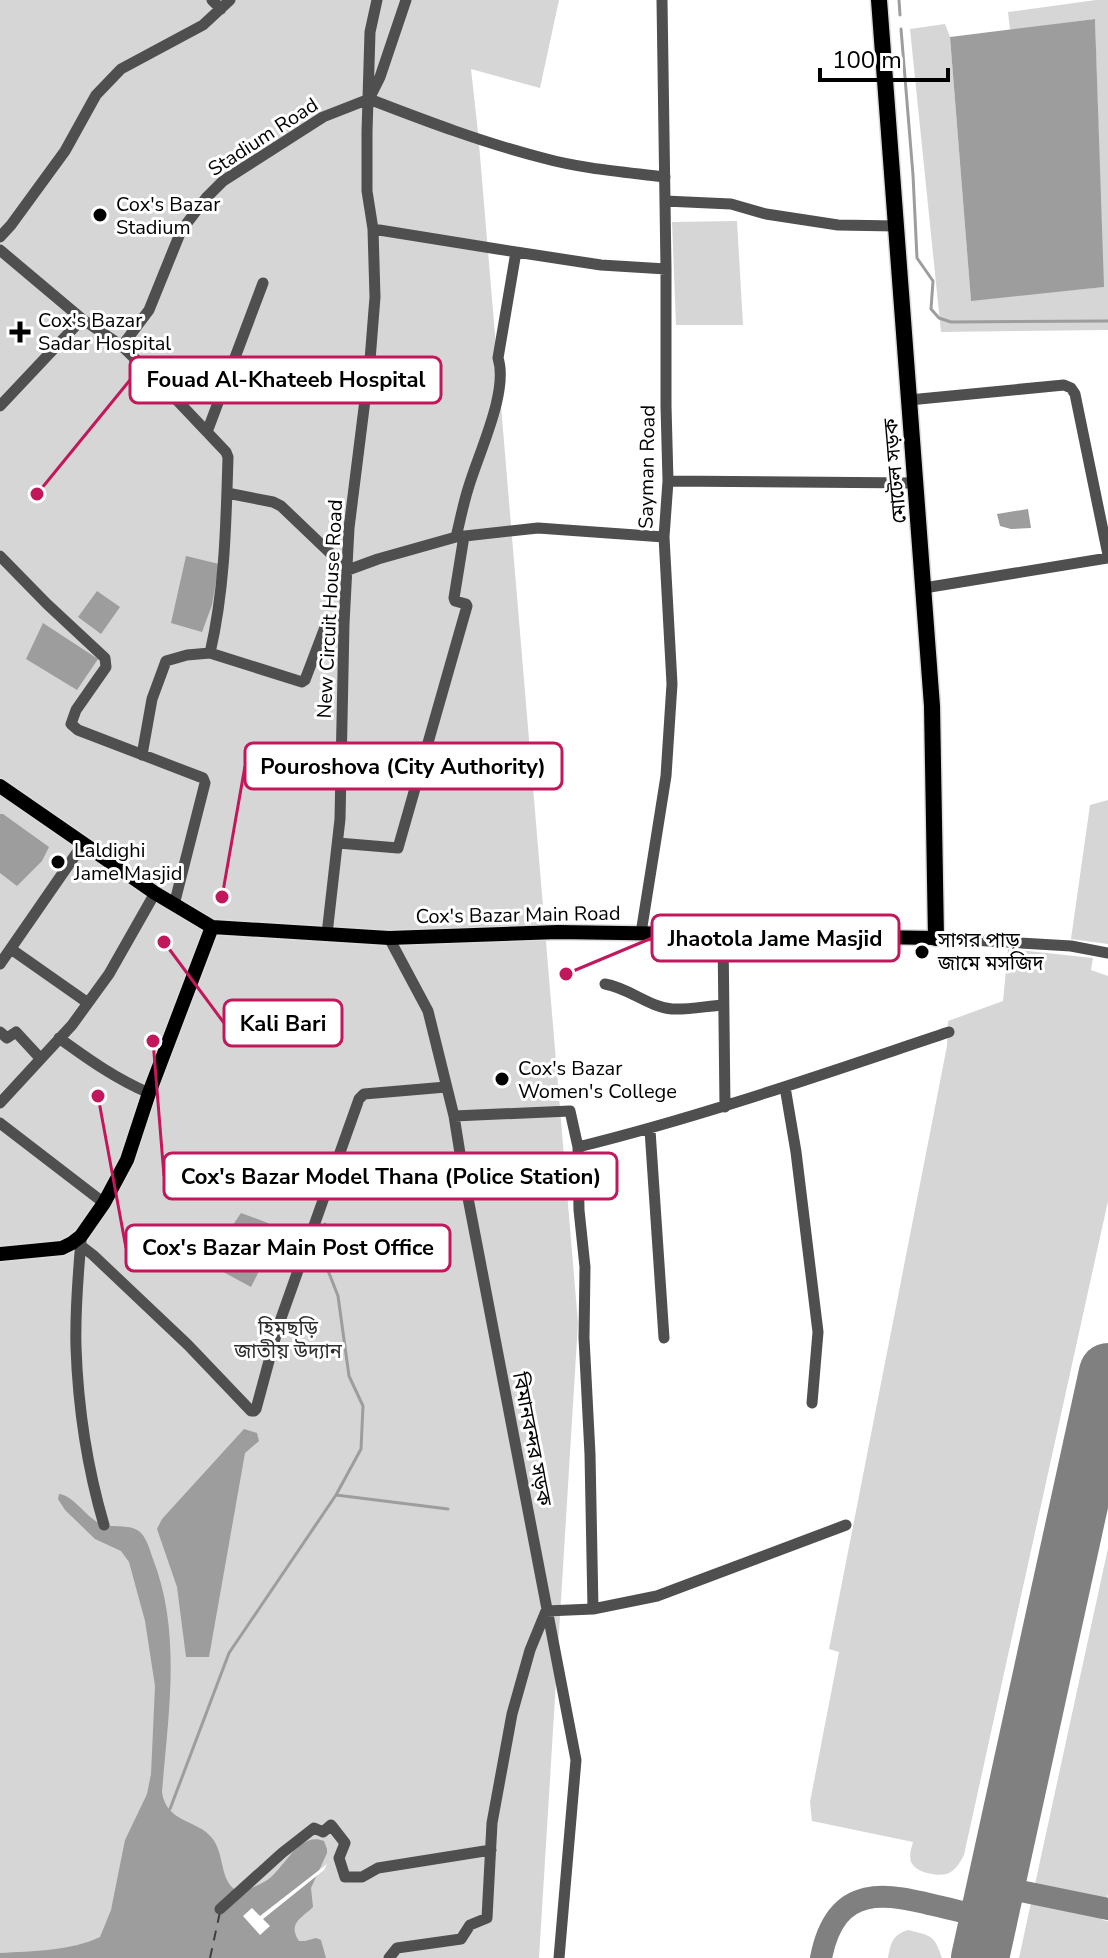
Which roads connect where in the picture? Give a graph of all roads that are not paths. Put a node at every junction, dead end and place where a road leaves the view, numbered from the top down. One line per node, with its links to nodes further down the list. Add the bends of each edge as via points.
1 (230, 0): 6 (street)
2 (377, 0): 7 (street, New Circuit House Road, via 370,32)
3 (406, 0): 7 (street)
4 (662, 0): 8 (street, Sayman Road)
5 (879, 0): 10 (highway, মোটেল সড়ক)
6 (216, 5): 12 (street, via 203,25 121,69 96,95 65,151)
7 (369, 99): 8 (street, via 546,159); 11 (street, New Circuit House Road, via 367,191); 18 (street, Stadium Road, via 323,117 223,181 181,231 149,310)
8 (665, 177): 9 (street, Sayman Road)
9 (665, 201): 10 (street, via 731,204 838,225); 15 (street, Sayman Road)
10 (896, 226): 19 (highway, মোটেল সড়ক)
11 (373, 229): 14 (street); 29 (street, New Circuit House Road, via 373,328)
12 (0, 237)
13 (0, 250): 17 (street)
14 (516, 252): 15 (street); 25 (street, via 498,358 497,398 468,488)
15 (666, 269): 22 (street, Sayman Road)
16 (263, 283): 21 (street)
17 (82, 319): 18 (street); 20 (street)
18 (122, 346): 21 (street)
19 (909, 400): 23 (highway, মোটেল সড়ক); 28 (street, via 1071,388)
20 (0, 406)
21 (207, 432): 24 (street, via 228,457)
22 (668, 481): 23 (street); 26 (street, Sayman Road)
23 (916, 483): 30 (highway, মোটেল সড়ক)
24 (227, 493): 29 (street, via 281,506); 32 (street, via 224,570)
25 (460, 537): 26 (street, via 538,528); 29 (street); 35 (street, via 454,598 467,606 398,848)
26 (664, 537): 40 (street, Sayman Road, via 672,684 666,776)
27 (0, 556): 33 (street, via 105,658 106,667 71,724)
28 (1108, 557): 30 (street)
29 (348, 570): 31 (street, New Circuit House Road)
30 (924, 588): 44 (highway, মোটেল সড়ক)
31 (344, 624): 32 (street, via 327,622 302,682); 35 (street, New Circuit House Road)
32 (210, 653): 33 (street, via 166,661 152,699)
33 (142, 755): 38 (street, via 197,775 205,783)
34 (0, 786): 36 (main road)
35 (338, 843): 41 (street, New Circuit House Road)
36 (83, 844): 37 (main road); 45 (street)
37 (155, 893): 38 (main road); 49 (street)
38 (174, 905): 39 (main road)
39 (212, 927): 41 (main road, Cox's Bazar Main Road); 57 (main road)
40 (641, 933): 42 (main road, Cox's Bazar Main Road); 43 (main road, Cox's Bazar Main Road)
41 (327, 934): 43 (main road, Cox's Bazar Main Road)
42 (723, 934): 44 (main road, Cox's Bazar Main Road); 50 (street)
43 (389, 938): 55 (street, বিমানবন্দর সড়ক, via 428,1011)
44 (936, 938): 46 (street)
45 (11, 949): 47 (street); 49 (street)
46 (1108, 953)
47 (0, 964)
48 (605, 984): 50 (street, via 672,1009)
49 (88, 1003): 53 (street)
50 (723, 1005): 59 (street)
51 (0, 1032): 54 (street, via 7,1038 16,1032)
52 (949, 1032): 56 (street)
53 (59, 1038): 54 (street); 57 (street, via 126,1084)
54 (40, 1058): 58 (street)
55 (446, 1087): 60 (street, বিমানবন্দর সড়ক); 65 (street, via 364,1094 359,1099 279,1324 254,1411)
56 (785, 1087): 59 (street); 68 (street, via 818,1332)
57 (149, 1093): 64 (main road, via 127,1160)
58 (0, 1103)
59 (725, 1107): 62 (street)
60 (454, 1116): 63 (street, via 570,1111); 72 (street, বিমানবন্দর সড়ক)
61 (0, 1123): 64 (street)
62 (650, 1130): 63 (street); 67 (street)
63 (578, 1147): 71 (street)
64 (104, 1203): 65 (main road)
65 (81, 1240): 66 (main road, via 62,1248); 69 (street, via 76,1345 83,1432)
66 (0, 1254)
67 (664, 1338)
68 (812, 1403)
69 (104, 1525)
70 (846, 1525): 71 (street, via 657,1596)
71 (593, 1609): 72 (street)
72 (546, 1611): 73 (street, via 512,1714); 76 (street, বিমানবন্দর সড়ক, via 576,1760)
73 (491, 1850): 74 (street, via 345,1877 339,1858 345,1843 331,1825 323,1832 314,1828); 75 (street, via 487,1918 470,1925 461,1939 397,1948)
74 (220, 1909)
75 (389, 1958)
76 (559, 1958)

